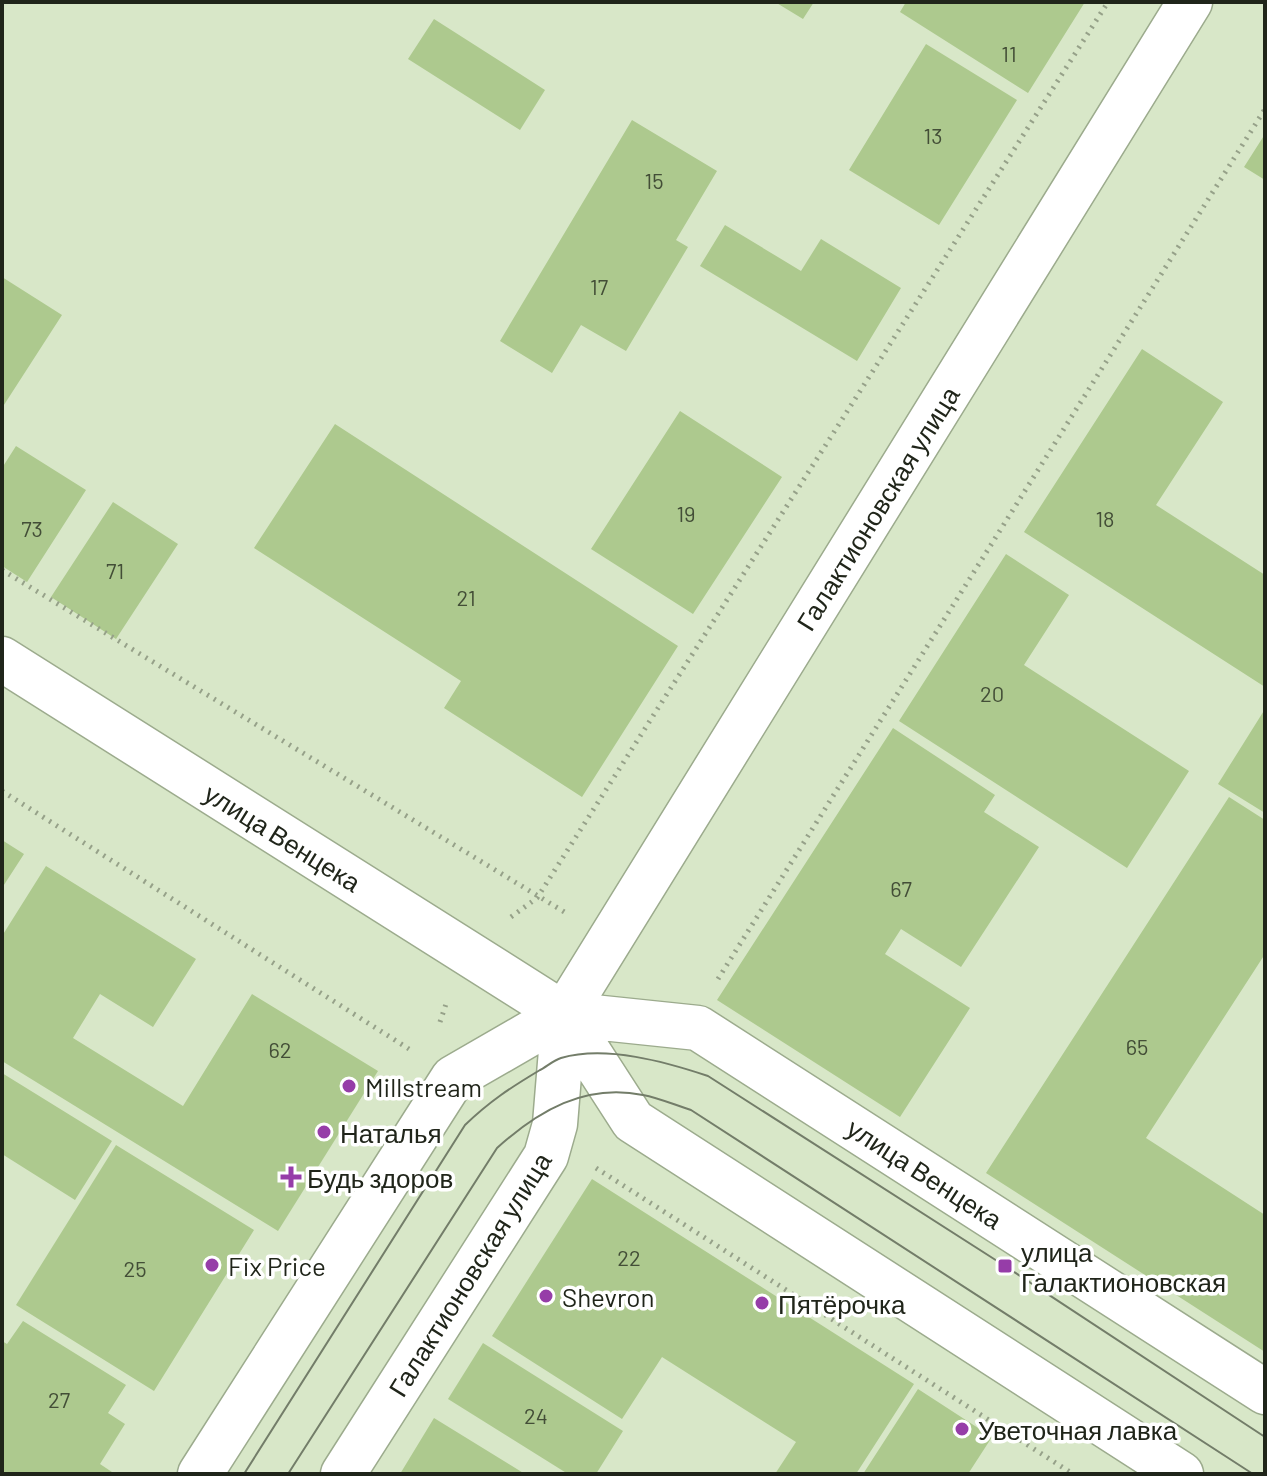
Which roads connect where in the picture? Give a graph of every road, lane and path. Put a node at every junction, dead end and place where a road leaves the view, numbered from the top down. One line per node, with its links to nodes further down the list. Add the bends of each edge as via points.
1 (1108, 2): 5 (path, via 537,898)
2 (1190, 2): 6 (main road, Галактионовская улица)
3 (1265, 109): 7 (path, via 706,998)
4 (2, 659): 5 (main road, улица Венцека)
5 (465, 951): 6 (main road, улица Венцека); 8 (path)
6 (564, 1014): 7 (main road, улица Венцека); 9 (main road, улица Венцека); 12 (main road, Галактионовская улица, via 453,1078); 13 (main road, Галактионовская улица, via 555,1124 546,1156)
7 (698, 1028): 11 (main road, улица Венцека)
8 (436, 1033)
9 (633, 1121): 10 (path); 14 (main road, улица Венцека)
10 (593, 1167)
11 (1265, 1392)
12 (200, 1474)
13 (343, 1474)
14 (1181, 1474)

